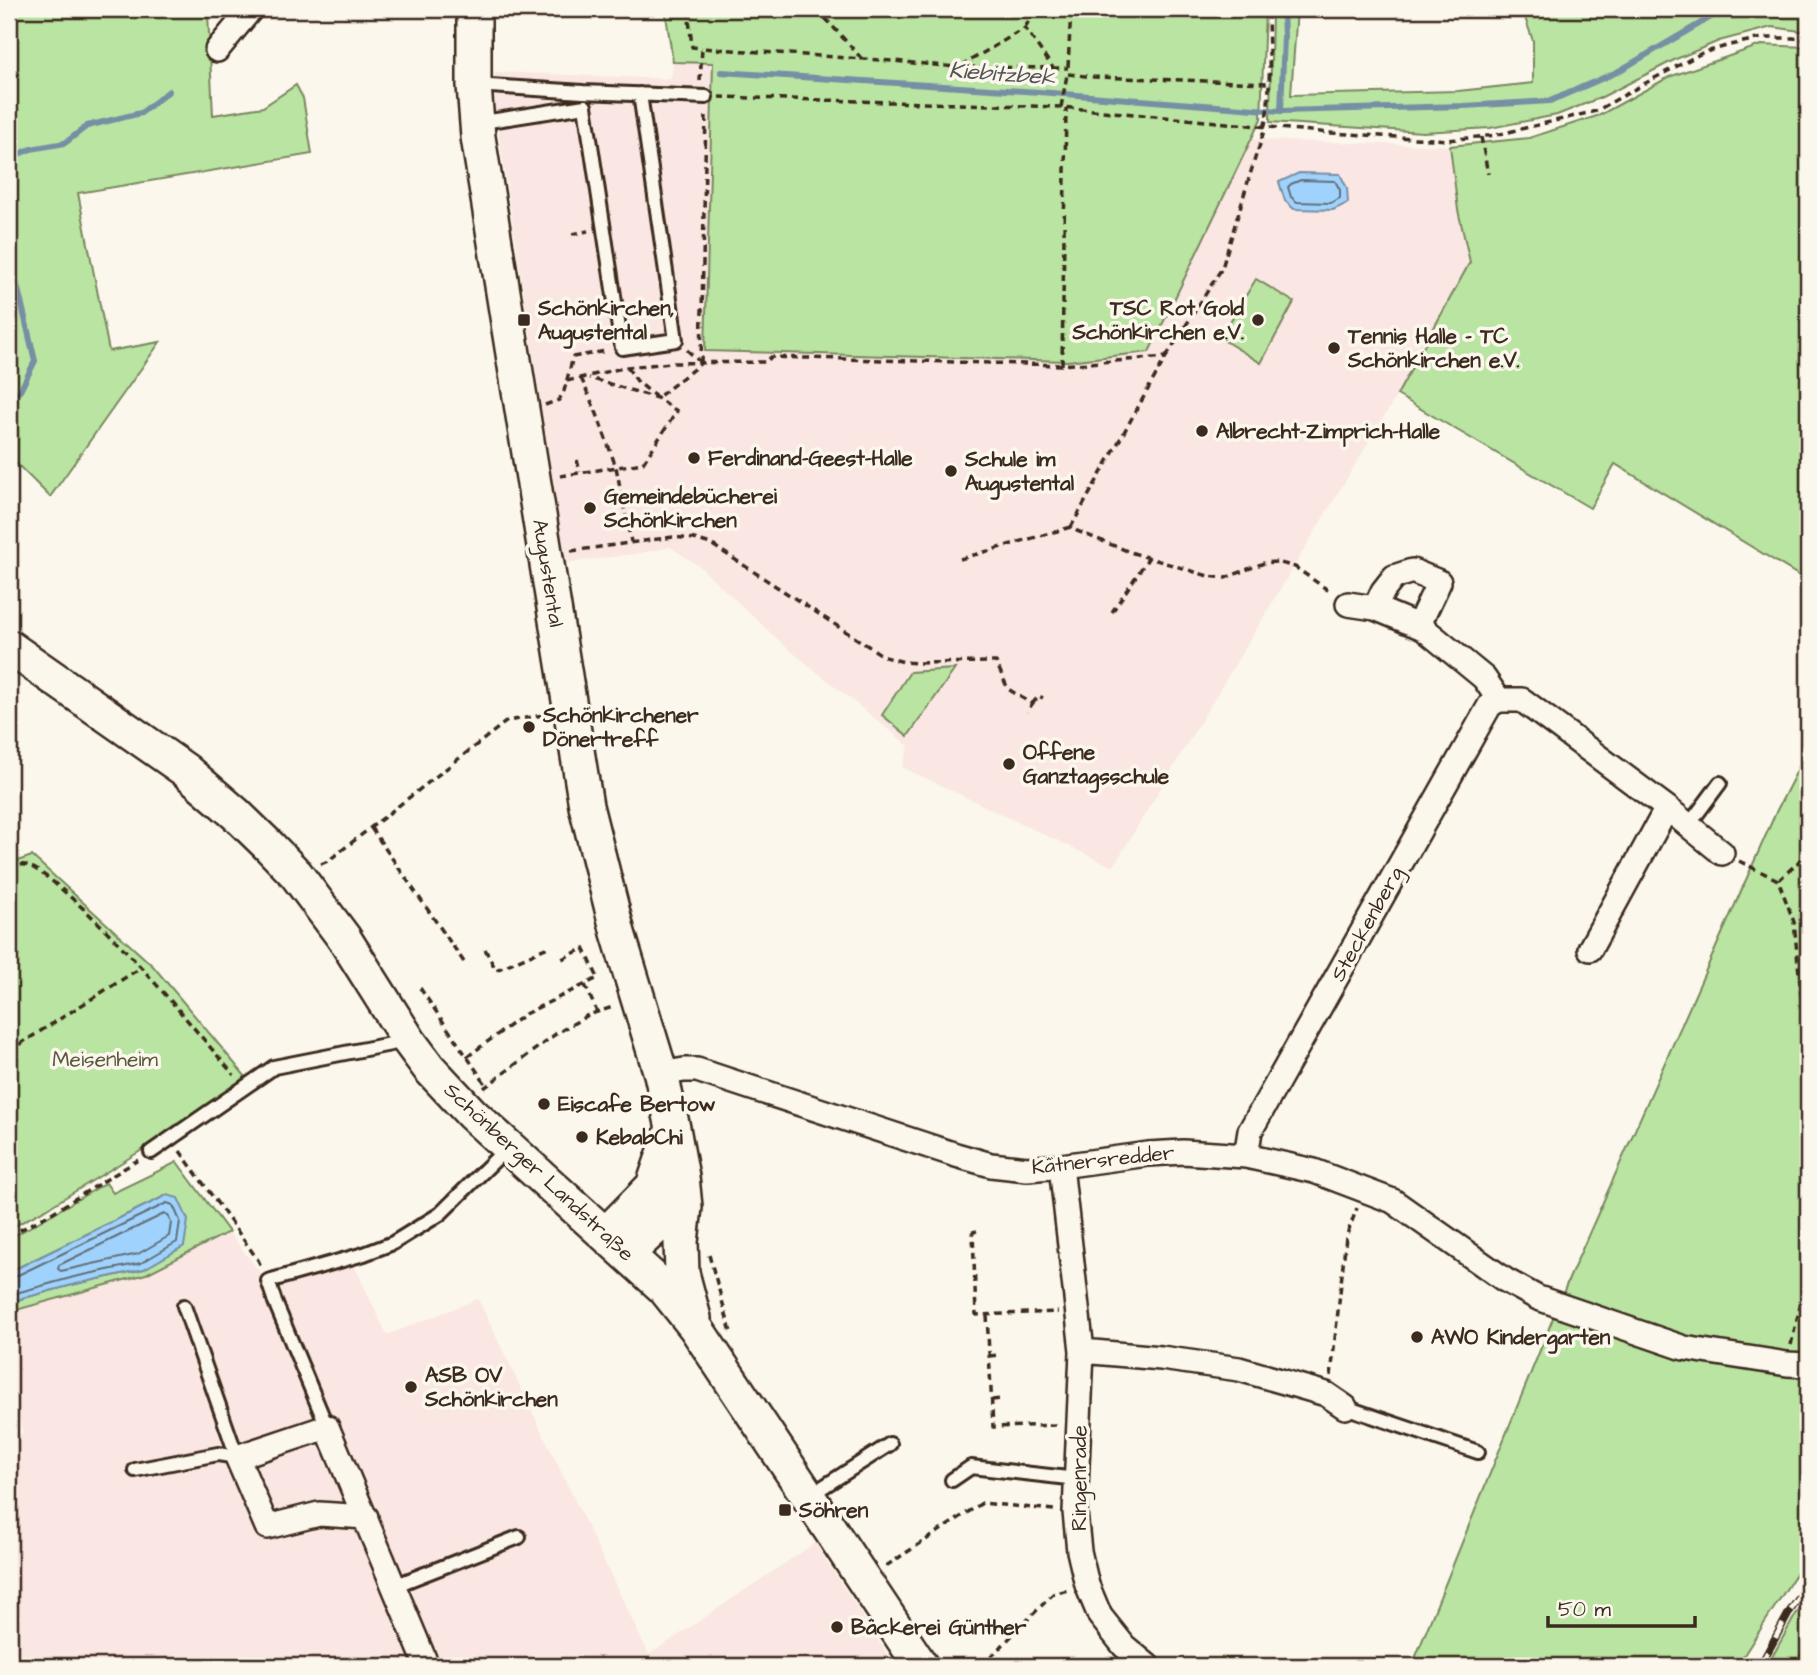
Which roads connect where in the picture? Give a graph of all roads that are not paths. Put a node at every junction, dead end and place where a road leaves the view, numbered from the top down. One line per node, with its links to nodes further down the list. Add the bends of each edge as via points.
1 (251, 9): 3 (street)
2 (474, 9): 4 (street, Augustental)
3 (217, 50)
4 (474, 85): 5 (lane); 7 (street, Augustental)
5 (639, 94): 6 (lane); 7 (lane, via 676,340 622,348 585,106)
6 (702, 97)
7 (476, 122): 19 (street, Augustental, via 586,806)
8 (1348, 604): 9 (street)
9 (1375, 608): 10 (street); 10 (street, via 1394,577 1412,570 1439,582 1421,620)
10 (1423, 628): 12 (street, via 1484,678)
11 (9, 647): 18 (street, Schönberger Landstraße, via 185,770 236,814 296,874 344,938)
12 (1499, 700): 14 (street, via 1522,700); 23 (street, Steckenberg, via 1483,717 1250,1131)
13 (1720, 783): 15 (lane)
14 (1667, 808): 15 (street); 17 (street)
15 (1688, 826): 16 (street)
16 (1722, 853)
17 (1590, 949)
18 (409, 1041): 21 (street, Schönberger Landstraße, via 429,1068 475,1096); 22 (lane, via 274,1067)
19 (661, 1074): 20 (street, Augustental); 24 (street, Kätnersredder, via 697,1070 991,1165)
20 (673, 1128): 25 (street, Augustental); 26 (street, via 653,1186)
21 (509, 1147): 26 (street, Schönberger Landstraße); 32 (lane, via 440,1214 393,1243 268,1281)
22 (151, 1152)
23 (1246, 1156): 24 (street, Kätnersredder, via 1160,1153); 30 (street, Kätnersredder, via 1314,1171 1393,1201 1538,1298 1684,1348)
24 (1061, 1166): 29 (street, Ringenrade)
25 (682, 1177): 26 (street, via 657,1226); 28 (street, Augustental, via 682,1273)
26 (616, 1244): 28 (street, Schönberger Landstraße, via 663,1288)
27 (184, 1306): 35 (lane)
28 (696, 1328): 39 (street, Schönberger Landstraße)
29 (1082, 1351): 31 (street, via 1239,1369 1325,1394); 37 (street, Ringenrade)
30 (1798, 1364)
31 (1345, 1407): 34 (lane)
32 (327, 1427): 35 (street); 40 (street)
33 (890, 1444): 39 (lane)
34 (1478, 1452)
35 (237, 1457): 36 (lane, via 218,1454); 40 (street, via 267,1527 319,1514)
36 (135, 1471)
37 (1077, 1479): 38 (lane, via 971,1467); 45 (street, Ringenrade, via 1075,1513 1087,1586 1100,1616)
38 (951, 1480)
39 (808, 1496): 44 (street, Schönberger Landstraße)
40 (366, 1517): 42 (street)
41 (519, 1537): 42 (lane)
42 (394, 1586): 43 (street)
43 (427, 1666)
44 (920, 1666)
45 (1148, 1666)

